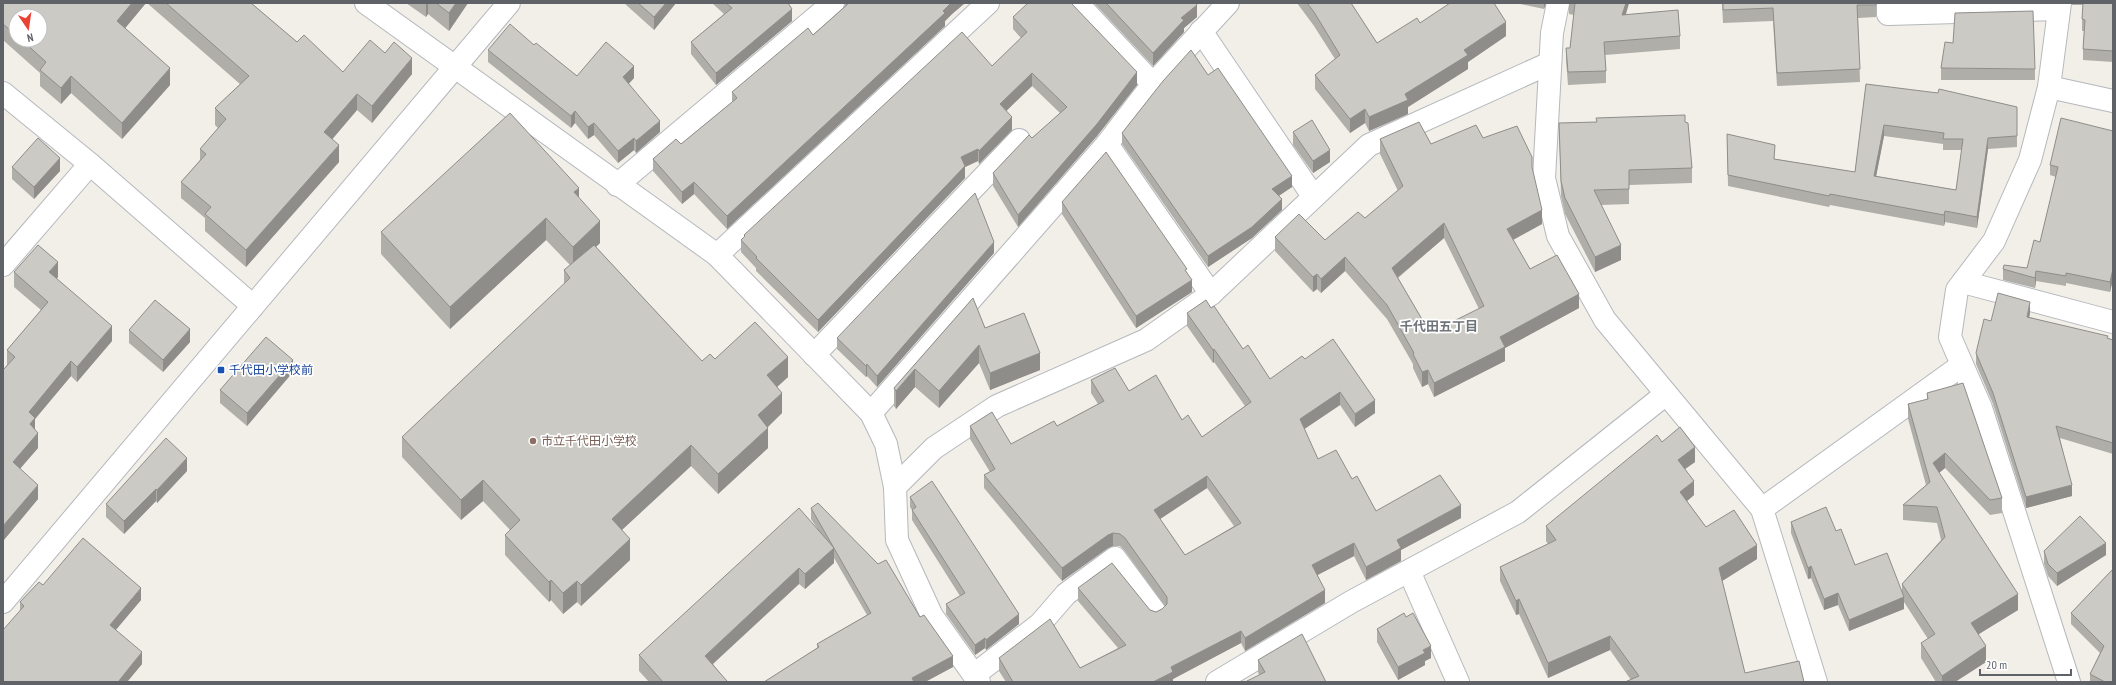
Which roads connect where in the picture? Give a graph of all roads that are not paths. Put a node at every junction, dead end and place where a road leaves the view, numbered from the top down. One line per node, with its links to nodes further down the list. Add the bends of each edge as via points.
1 (366, 3): 12 (street)
2 (509, 3): 12 (street)
3 (833, 3): 20 (street)
4 (988, 3): 22 (street)
5 (1077, 3): 13 (street)
6 (1228, 3): 10 (street)
7 (1558, 3): 11 (street)
8 (1888, 3): 9 (street, via 1888,14)
9 (2059, 6): 14 (street)
10 (1201, 31): 13 (street); 21 (street)
11 (1550, 63): 21 (street, via 1369,145); 30 (street, via 1544,178 1558,236 1605,320)
12 (456, 68): 20 (street); 26 (street)
13 (1153, 84): 18 (street)
14 (2049, 87): 16 (street); 24 (street, via 2030,160 1994,241)
15 (3, 93): 19 (street)
16 (2113, 102)
17 (1019, 140): 28 (street)
18 (1106, 144): 25 (street); 31 (street)
19 (90, 164): 23 (street); 26 (street)
20 (617, 185): 22 (street)
21 (1313, 196): 25 (street)
22 (717, 255): 28 (street)
23 (3, 265)
24 (1963, 282): 27 (street); 29 (street, via 1957,290 1950,337)
25 (1211, 294): 32 (street, via 1146,340 997,406 934,448)
26 (253, 306): 35 (street)
27 (2113, 322)
28 (814, 355): 31 (street)
29 (1962, 365): 33 (street); 41 (street, via 1981,408)
30 (1666, 394): 33 (street); 34 (street, via 1518,512)
31 (871, 413): 32 (street, via 886,444)
32 (895, 487): 37 (street, via 897,540 932,616)
33 (1762, 509): 40 (street)
34 (1409, 571): 38 (street, via 1351,602); 39 (street)
35 (3, 602)
36 (1155, 612): 37 (street, via 1115,558 1066,594 1040,624)
37 (976, 679)
38 (1217, 682)
39 (1458, 682)
40 (1816, 682)
41 (2069, 682)

